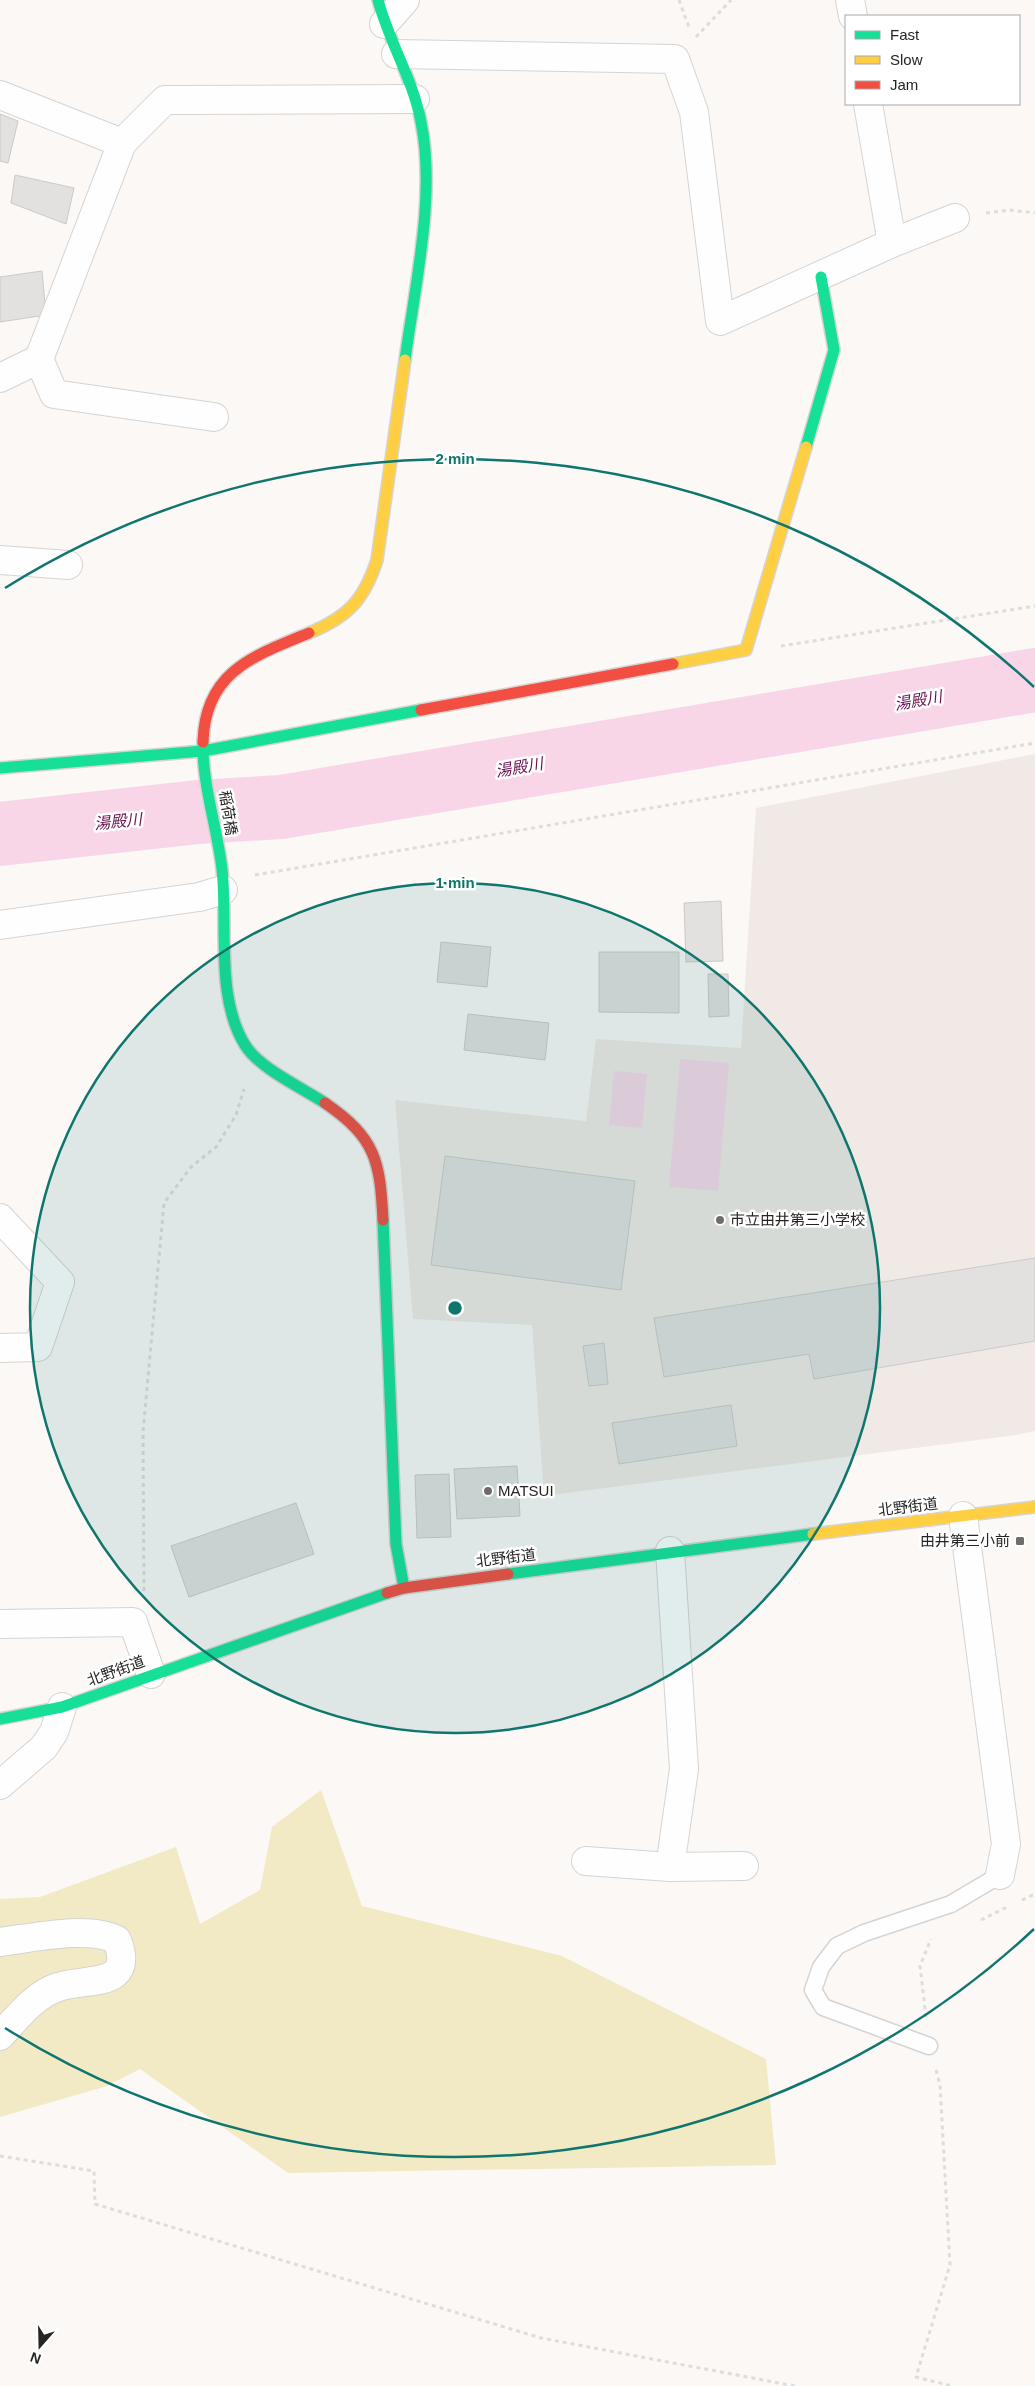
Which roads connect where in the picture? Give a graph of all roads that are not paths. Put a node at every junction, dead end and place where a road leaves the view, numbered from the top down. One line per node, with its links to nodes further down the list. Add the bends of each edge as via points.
1 (404, 0): 3 (street)
2 (850, 0): 4 (street)
3 (381, 12): 5 (street, 稲荷橋)
4 (853, 15)
5 (396, 54): 7 (street, 稲荷橋); 12 (street, via 675,59 694,112 720,321)
6 (0, 95): 9 (street)
7 (415, 99): 9 (street, via 165,100); 18 (street, 稲荷橋, via 424,148 427,198 377,560 362,595 351,609 317,630 254,655 233,670 207,709 202,730)
8 (868, 105): 11 (street)
9 (122, 143): 13 (street)
10 (956, 218): 11 (street)
11 (892, 243): 12 (street)
12 (821, 276): 18 (street, via 834,350 746,650)
13 (39, 358): 14 (street); 15 (street, via 54,394)
14 (0, 378)
15 (214, 417)
16 (0, 560): 17 (street)
17 (68, 565)
18 (204, 755): 19 (street); 20 (street, 稲荷橋)
19 (0, 768)
20 (222, 881): 21 (street, via 199,897); 27 (street, 稲荷橋, via 232,1014 238,1031 248,1049 265,1065 360,1132 378,1165 396,1544)
21 (0, 925)
22 (0, 1218): 23 (street, via 60,1282 38,1347)
23 (0, 1348)
24 (1035, 1507): 25 (street, 北野街道)
25 (963, 1516): 26 (street, 北野街道); 36 (street, via 1006,1844)
26 (670, 1551): 27 (street, 北野街道); 35 (street, via 684,1769)
27 (404, 1588): 29 (street, 北野街道)
28 (0, 1624): 29 (street, via 133,1622)
29 (150, 1674): 30 (street, 北野街道)
30 (62, 1707): 31 (street, 北野街道); 32 (street, via 54,1732 44,1747)
31 (0, 1718)
32 (0, 1785)
33 (586, 1861): 35 (street)
34 (744, 1866): 35 (street)
35 (670, 1867)
36 (1000, 1875): 39 (lane, via 951,1904 864,1933 837,1946 821,1967 813,1990 823,2008)
37 (0, 1942): 38 (street, via 72,1934 107,1934 117,1940 122,1954 121,1966 110,1976 98,1982 58,1987 42,1995)
38 (0, 2036)
39 (929, 2046)

